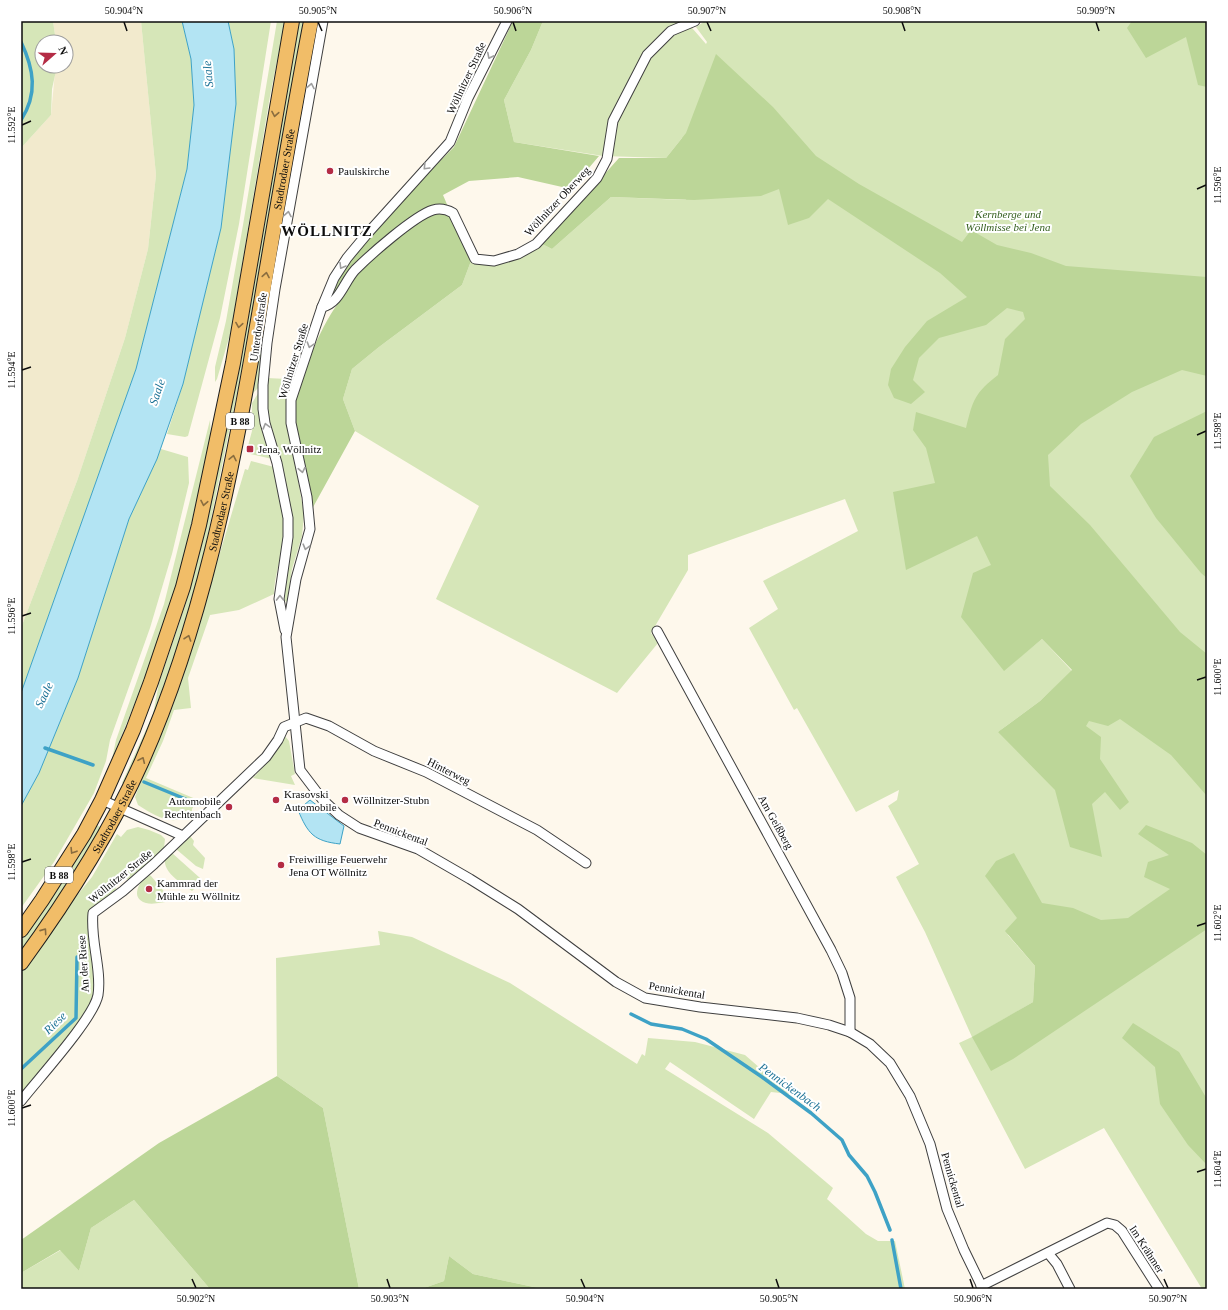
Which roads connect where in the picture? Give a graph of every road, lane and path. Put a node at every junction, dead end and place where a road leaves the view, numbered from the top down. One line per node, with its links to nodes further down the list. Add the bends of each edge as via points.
1 (292, 21): 10 (main road, Stadtrodaer Straße / B 88, one-way to 10, via 233,363 199,524 182,588 151,682)
2 (311, 21): 11 (main road, Stadtrodaer Straße / B 88, one-way to 2, via 164,708 190,633 209,566 246,390)
3 (323, 21): 8 (street, Unterdorfstraße, one-way to 3, via 279,599 288,537 288,518 277,463 265,422 263,385 266,343)
4 (507, 21): 6 (street, Wöllnitzer Straße, one-way to 6, via 468,98 450,142 346,258 334,278)
5 (695, 21): 6 (street, Wöllnitzer Oberweg, via 671,31 647,55 613,121 607,159 597,178 536,244 518,254 494,262 475,258 453,213 446,208 434,209 408,224 355,270 332,304)
6 (322, 308): 8 (street, Wöllnitzer Straße, one-way to 8, via 291,400 291,423 309,508 310,529 296,579)
7 (657, 632): 17 (street, Am Geißberg, via 775,845 842,973 850,998)
8 (286, 637): 9 (street, Wöllnitzer Straße)
9 (294, 721): 12 (street, Wöllnitzer Straße, via 284,727 266,757); 13 (street, Hinterweg, via 306,718 329,726 374,751 426,772 537,830); 17 (street, Pennickental, via 300,770 322,799 339,815 359,828 418,849 470,879 518,909 616,982 645,998 700,1008 797,1018)
10 (102, 800): 11 (street); 15 (main road, Stadtrodaer Straße / B 88, one-way to 15, via 84,834)
11 (120, 808): 12 (street); 16 (main road, Stadtrodaer Straße / B 88, one-way to 11, via 68,896)
12 (183, 836): 14 (street, Wöllnitzer Straße, via 123,891 93,913)
13 (586, 863)
14 (92, 919): 18 (street, An der Riese, via 98,987 96,1002 84,1022)
15 (21, 930)
16 (21, 963)
17 (850, 1032): 20 (street, Pennickental, via 870,1044 890,1063 910,1096 930,1144 947,1209)
18 (21, 1101)
19 (1048, 1253): 20 (street, Im Krähmer); 21 (street); 22 (street, Im Krähmer, via 1100,1226 1115,1225 1122,1230)
20 (982, 1288)
21 (1070, 1289)
22 (1159, 1289)

